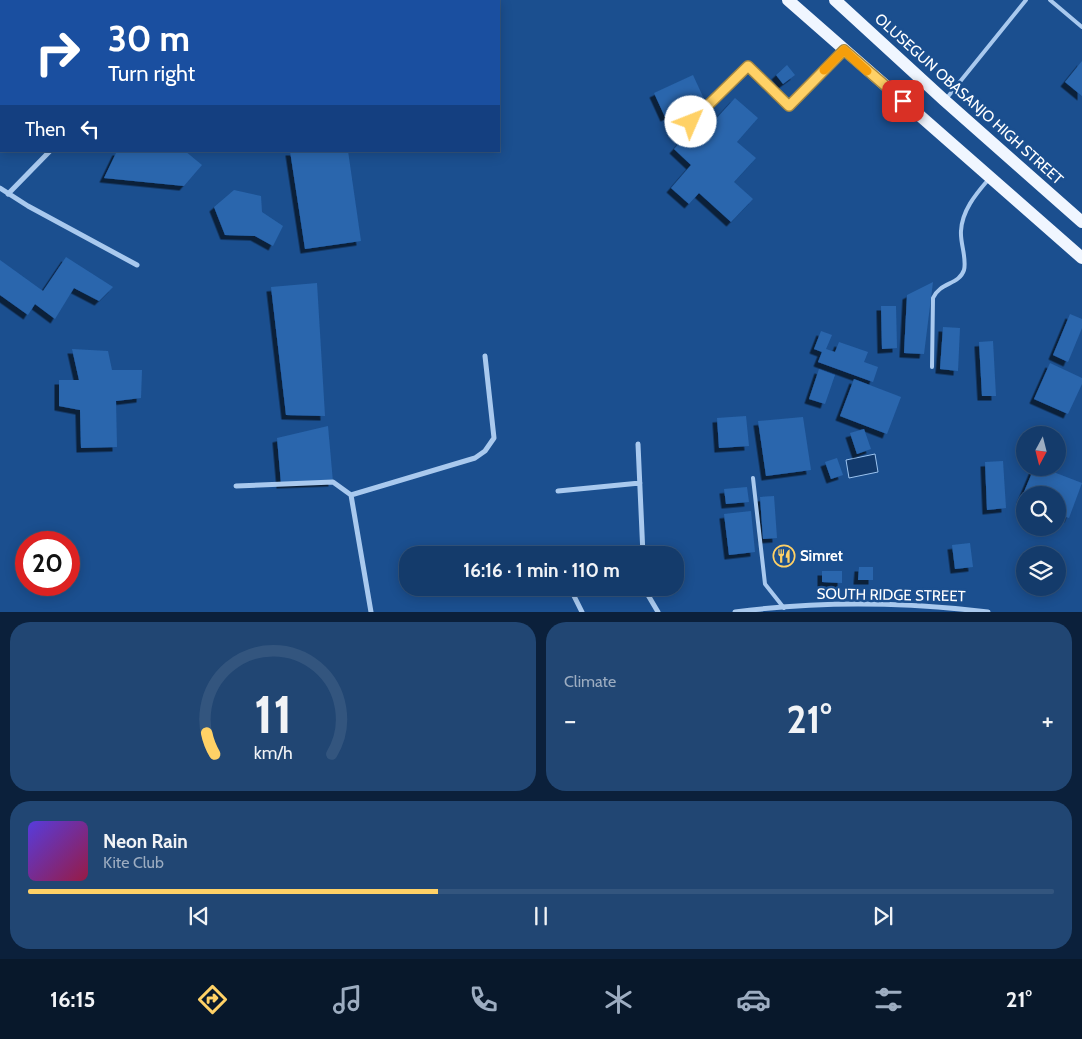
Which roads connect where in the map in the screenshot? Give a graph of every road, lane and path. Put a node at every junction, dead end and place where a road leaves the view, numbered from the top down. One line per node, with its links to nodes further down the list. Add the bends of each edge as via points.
1 (788, 0): 6 (main road)
2 (835, 0): 7 (main road, OLUSEGUN OBASANJO HIGH STREET)
3 (1026, 0): 7 (lane)
4 (1050, 0): 5 (lane)
5 (1082, 27)
6 (844, 50): 8 (lane, via 789,106 748,66); 10 (main road)
7 (944, 100): 13 (main road, OLUSEGUN OBASANJO HIGH STREET)
8 (691, 122)
9 (49, 152): 12 (street)
10 (991, 176): 14 (main road); 17 (lane, via 970,202 960,232 964,269 959,278 936,290 933,298)
11 (0, 188): 12 (street)
12 (8, 194): 15 (street)
13 (1082, 222)
14 (1082, 258)
15 (137, 265)
16 (485, 356): 23 (street, via 494,438 485,451 475,458)
17 (932, 367)
18 (638, 444): 20 (street)
19 (753, 478): 27 (lane, via 765,584)
20 (640, 483): 22 (street); 24 (street)
21 (236, 486): 23 (street, via 333,482)
22 (558, 491)
23 (351, 495): 28 (street)
24 (643, 546)
25 (574, 596): 29 (street)
26 (648, 596): 30 (street)
27 (784, 608): 31 (street, SOUTH RIDGE STREET); 32 (street, SOUTH RIDGE STREET, via 848,604 950,607)
28 (371, 612)
29 (582, 612)
30 (658, 612)
31 (735, 612)
32 (988, 612)

